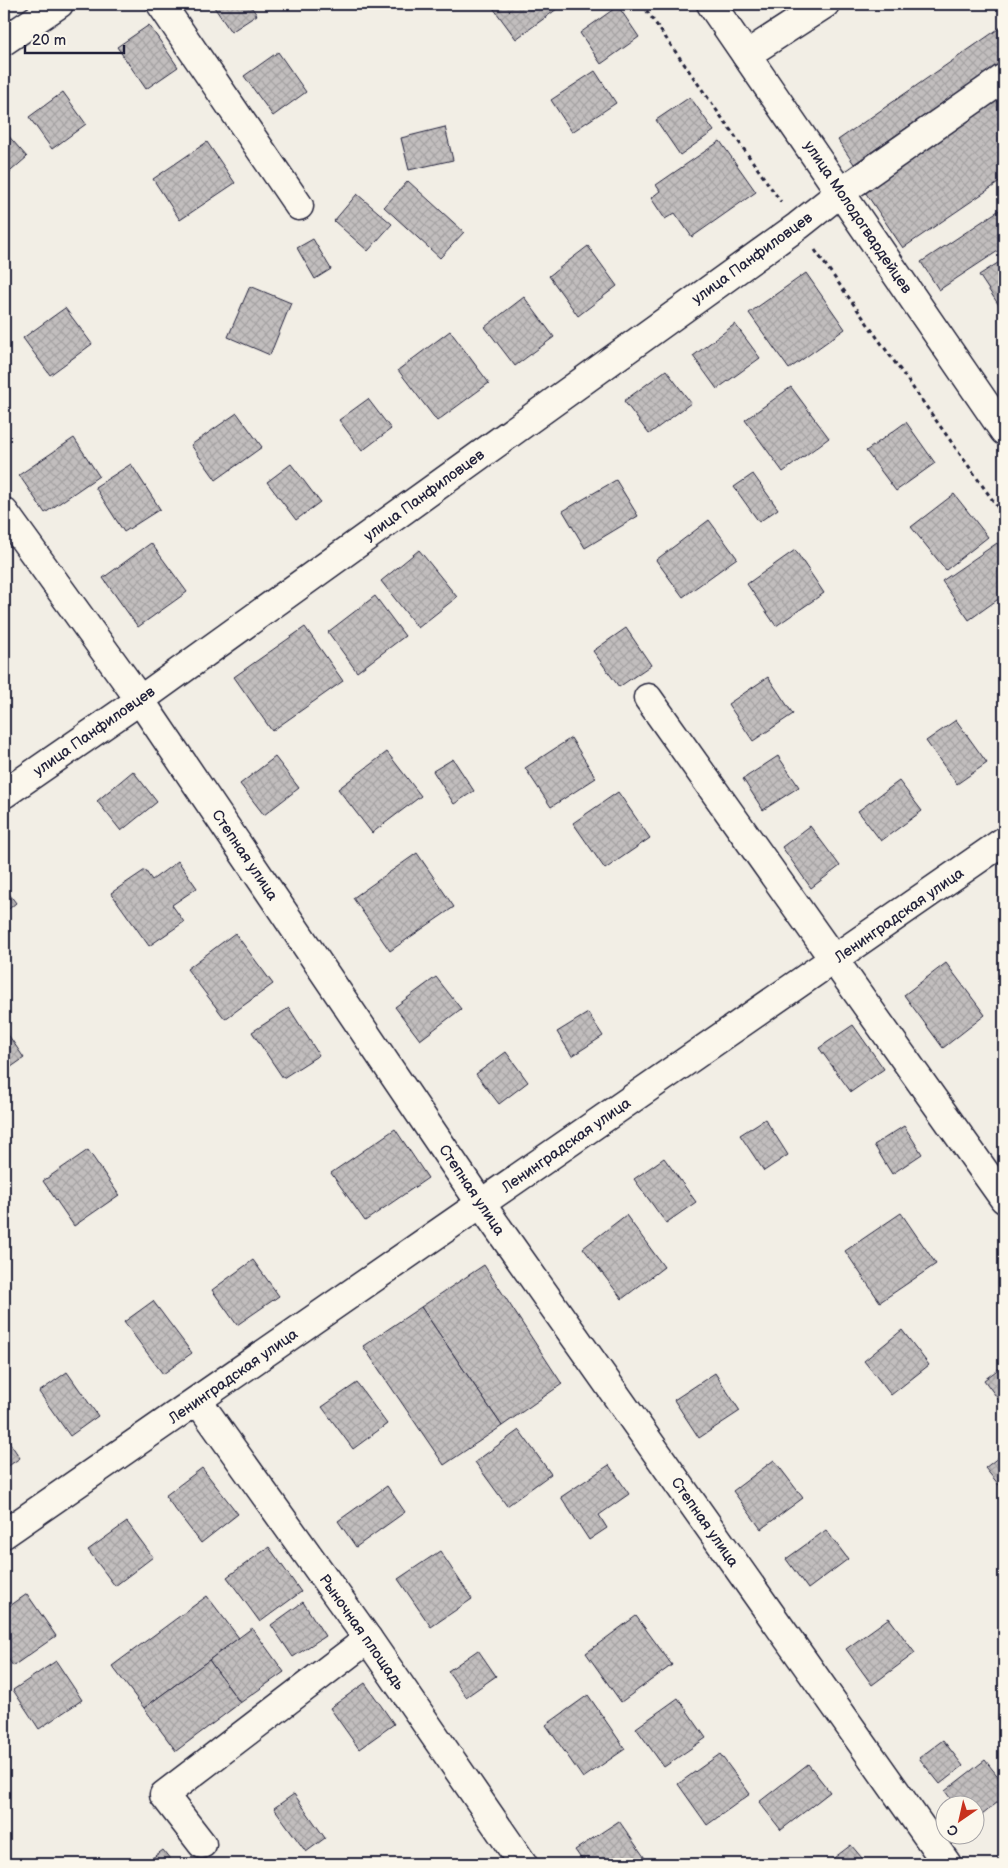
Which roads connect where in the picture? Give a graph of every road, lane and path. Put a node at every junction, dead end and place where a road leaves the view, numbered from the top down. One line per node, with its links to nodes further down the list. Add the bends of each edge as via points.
1 (59, 4): 6 (street)
2 (161, 4): 10 (street)
3 (642, 4): 11 (path)
4 (710, 4): 7 (street, улица Молодогвардейцев)
5 (825, 4): 7 (street)
6 (4, 41)
7 (746, 55): 9 (street, улица Молодогвардейцев)
8 (1004, 78): 9 (street, улица Панфиловцев)
9 (841, 192): 11 (street, улица Панфиловцев); 12 (street, улица Молодогвардейцев)
10 (299, 206)
11 (798, 226): 14 (path); 16 (street, улица Панфиловцев)
12 (1004, 431)
13 (4, 512): 16 (street, Степная улица)
14 (1004, 516)
15 (648, 698): 19 (street)
16 (140, 700): 17 (street, улица Панфиловцев); 21 (street, Степная улица)
17 (4, 794)
18 (1004, 841): 19 (street, Ленинградская улица)
19 (833, 961): 20 (street); 21 (street, Ленинградская улица)
20 (1004, 1200)
21 (481, 1204): 22 (street, Ленинградская улица); 27 (street, Степная улица)
22 (198, 1401): 23 (street, Ленинградская улица); 24 (street, Рыночная площадь)
23 (4, 1534)
24 (368, 1639): 25 (street, via 164,1795); 26 (street, Рыночная площадь)
25 (202, 1844)
26 (523, 1864)
27 (946, 1864)

